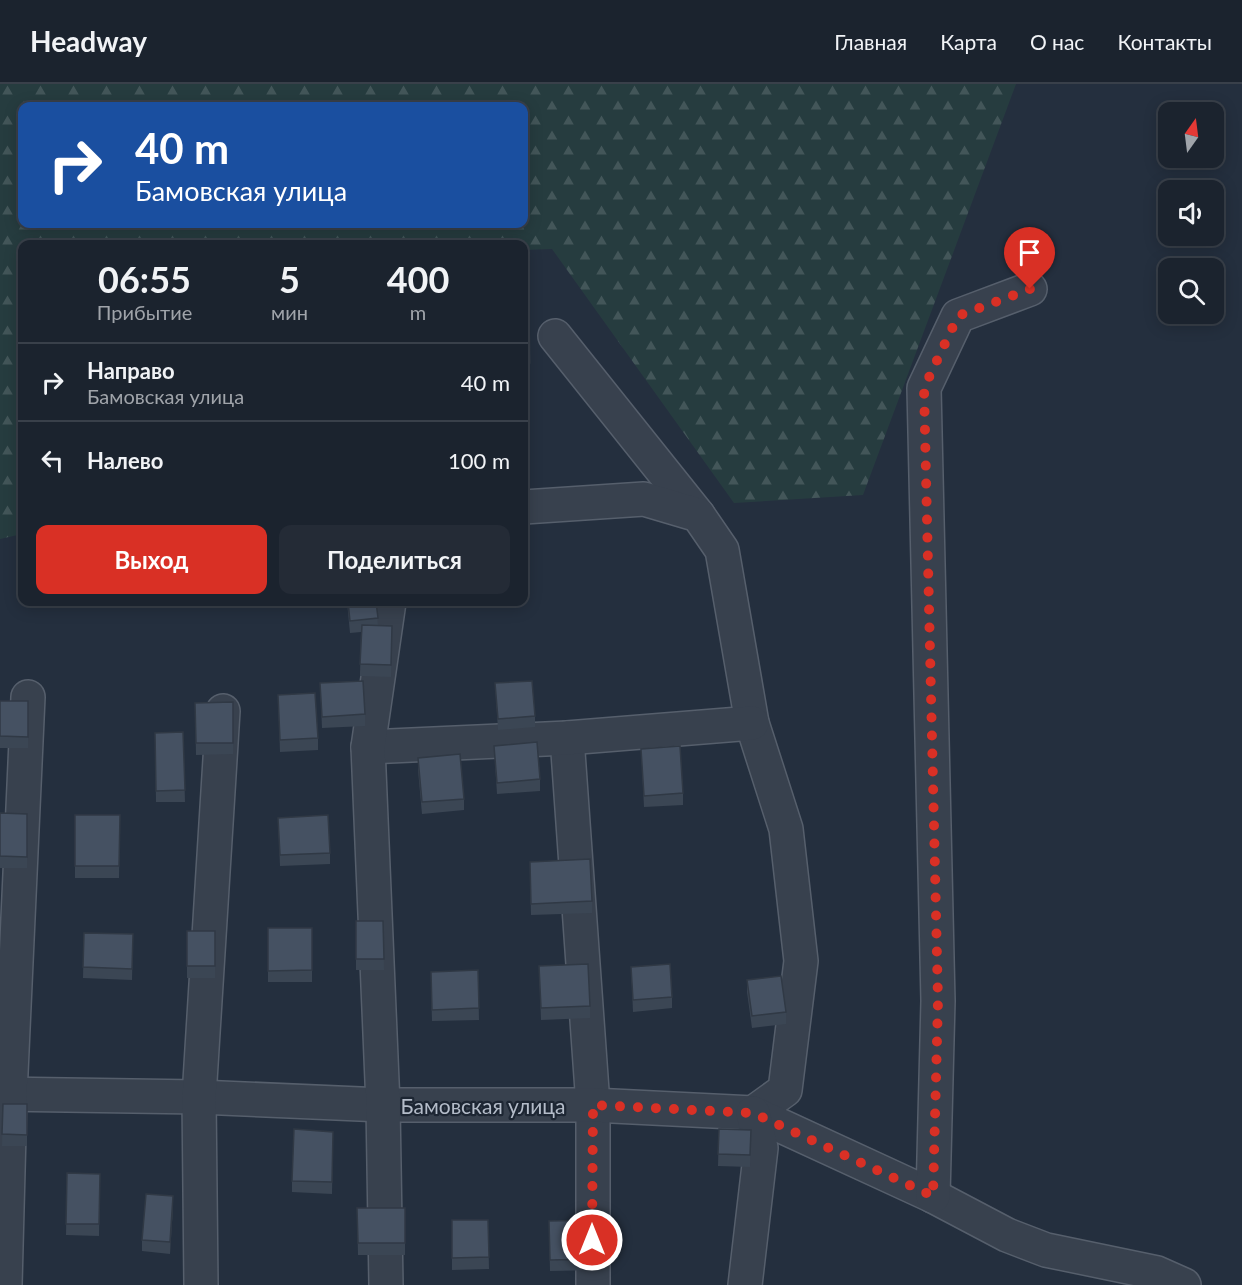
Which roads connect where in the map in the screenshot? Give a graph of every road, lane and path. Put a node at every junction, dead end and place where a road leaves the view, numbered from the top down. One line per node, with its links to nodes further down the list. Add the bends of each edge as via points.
1 (1030, 289): 16 (street, via 958,316 924,388 938,1001)
2 (555, 336): 4 (street)
3 (528, 507): 4 (street, via 644,499)
4 (698, 515): 8 (street, via 722,550)
5 (388, 606): 10 (street)
6 (28, 697): 11 (street)
7 (224, 703): 12 (street)
8 (752, 723): 9 (street); 15 (street, via 786,829 801,961 785,1090)
9 (567, 738): 10 (street); 14 (street)
10 (368, 747): 13 (street)
11 (5, 1094): 12 (street, Бамовская улица); 18 (street)
12 (199, 1097): 13 (street, Бамовская улица); 19 (street)
13 (383, 1105): 14 (street, Бамовская улица); 20 (street)
14 (593, 1105): 15 (street, Бамовская улица); 21 (street)
15 (753, 1113): 16 (street, Бамовская улица); 22 (street, via 761,1148)
16 (933, 1196): 17 (street, Бамовская улица, via 1007,1235)
17 (1112, 1274): 23 (street, Бамовская улица, via 1156,1274)
18 (5, 1285)
19 (201, 1285)
20 (386, 1285)
21 (592, 1285)
22 (745, 1285)
23 (1184, 1285)

